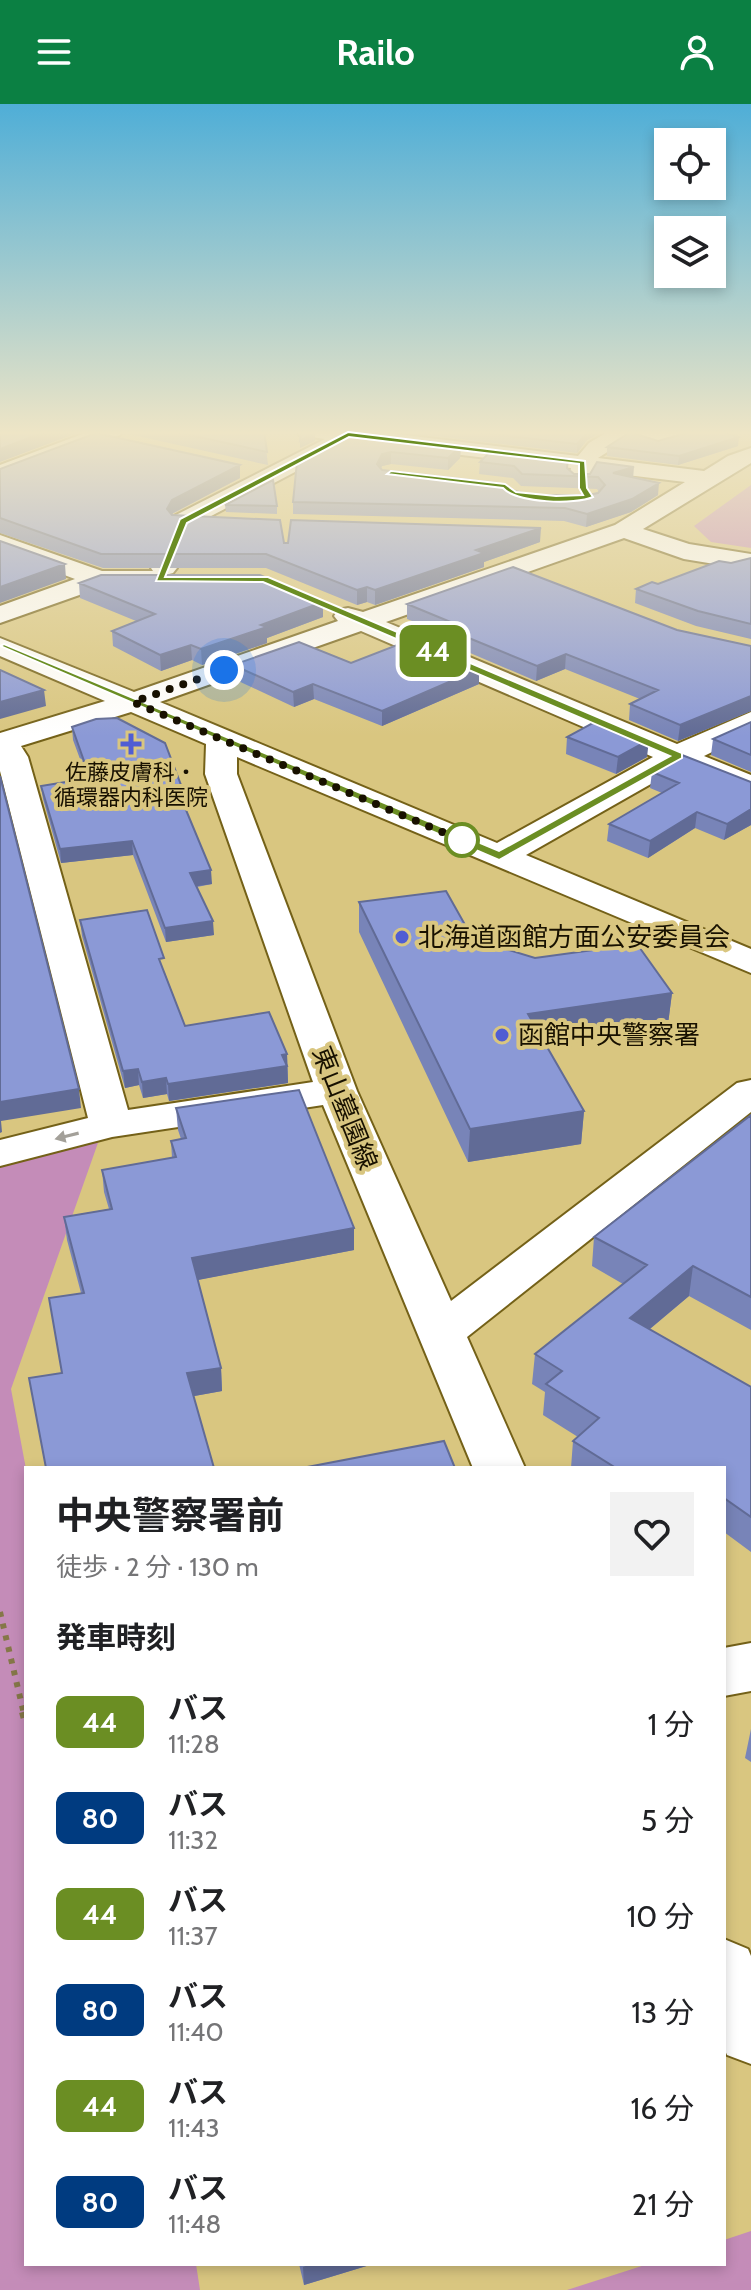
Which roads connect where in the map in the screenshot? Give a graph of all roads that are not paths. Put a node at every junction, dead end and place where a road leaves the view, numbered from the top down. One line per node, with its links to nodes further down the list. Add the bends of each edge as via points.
1 (178, 532): 10 (street)
2 (568, 532): 5 (street)
3 (609, 532): 5 (street)
4 (647, 532): 7 (street, via 684,551)
5 (597, 540): 8 (street)
6 (0, 542): 9 (street)
7 (751, 562)
8 (512, 569): 12 (street); 15 (street)
9 (99, 579): 10 (street); 14 (street)
10 (159, 579): 11 (street)
11 (190, 579)
12 (555, 586)
13 (321, 604): 15 (street)
14 (0, 615)
15 (363, 622): 17 (street); 21 (street)
16 (0, 646): 17 (street)
17 (133, 702): 19 (street); 20 (street)
18 (751, 721): 21 (street)
19 (222, 739): 23 (street); 25 (street, 東山墓園線, via 221,774)
20 (1, 742): 27 (street, via 12,757)
21 (678, 756): 22 (street); 23 (street)
22 (751, 787)
23 (499, 856): 24 (street)
24 (751, 962)
25 (337, 1091): 27 (street); 29 (street, 東山墓園線)
26 (751, 1092): 29 (street)
27 (111, 1125): 28 (street, one-way to 28)
28 (0, 1153)
29 (439, 1334): 30 (street, 東山墓園線)
30 (498, 1466)
31 (751, 1667): 32 (street)
32 (726, 1672)
33 (726, 1975): 34 (street)
34 (751, 2031)

